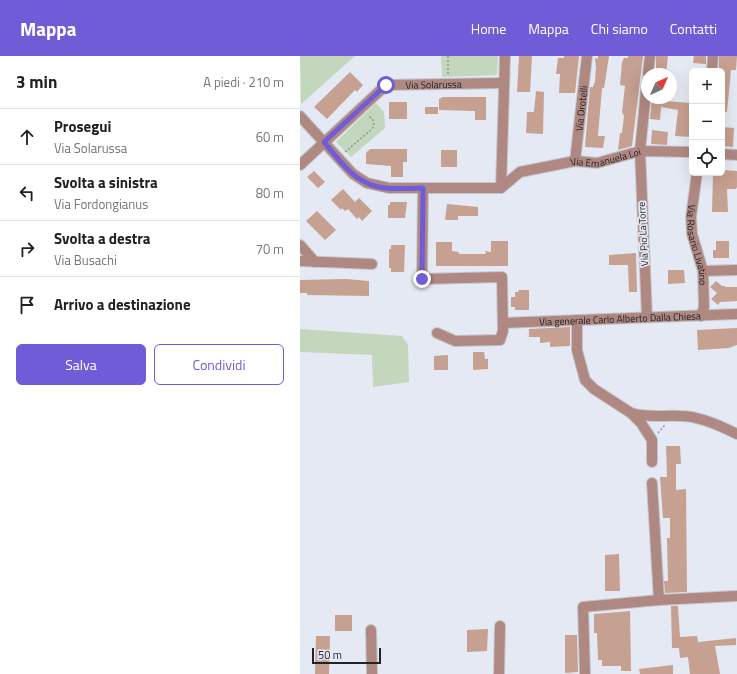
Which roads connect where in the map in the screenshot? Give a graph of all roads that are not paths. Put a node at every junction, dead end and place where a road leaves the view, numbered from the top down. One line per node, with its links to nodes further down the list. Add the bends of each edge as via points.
1 (505, 56): 7 (street)
2 (587, 56): 15 (street, Via Orotelli)
3 (650, 56): 5 (street)
4 (713, 56): 6 (street)
5 (649, 68)
6 (712, 68)
7 (503, 83): 10 (street, Via Solarussa, via 386,85); 19 (street)
8 (645, 104): 11 (street, Via Pio La Torre)
9 (300, 116): 10 (street)
10 (324, 142): 16 (street, Via Solarussa); 18 (street, via 353,174 367,183 388,188)
11 (640, 151): 12 (street, Via Emanuela Loi); 15 (street, Via Emanuela Loi, via 597,163); 28 (street, Via Pio La Torre)
12 (689, 152)
13 (725, 154): 14 (street)
14 (737, 155)
15 (575, 161): 19 (street, Via Emanuela Loi, via 520,172)
16 (300, 165)
17 (697, 176): 25 (street, Via Rosario Livatino, via 692,234)
18 (423, 188): 19 (street); 30 (street, via 422,279 502,277)
19 (501, 188)
20 (300, 245): 22 (street)
21 (300, 261): 22 (street)
22 (315, 262): 23 (street)
23 (372, 264)
24 (737, 270): 25 (street)
25 (703, 271): 27 (street, Via Rosario Livatino, via 704,307)
26 (737, 314): 27 (street, Via generale Carlo Alberto Dalla Chiesa)
27 (700, 316): 28 (street, Via generale Carlo Alberto Dalla Chiesa)
28 (647, 317): 29 (street, Via generale Carlo Alberto Dalla Chiesa)
29 (577, 320): 30 (street, Via generale Carlo Alberto Dalla Chiesa); 32 (street, via 577,350 585,380 594,389)
30 (503, 323): 31 (street, via 500,340 455,341)
31 (437, 333)
32 (632, 413): 33 (street, via 641,416 691,418); 34 (street, via 652,440)
33 (737, 434)
34 (652, 462)
35 (652, 483): 39 (street)
36 (709, 587): 38 (street)
37 (737, 596): 38 (street)
38 (709, 598): 39 (street)
39 (659, 600): 44 (street, via 583,607)
40 (500, 626): 43 (street)
41 (371, 630): 42 (street)
42 (372, 674)
43 (499, 674)
44 (586, 674)

